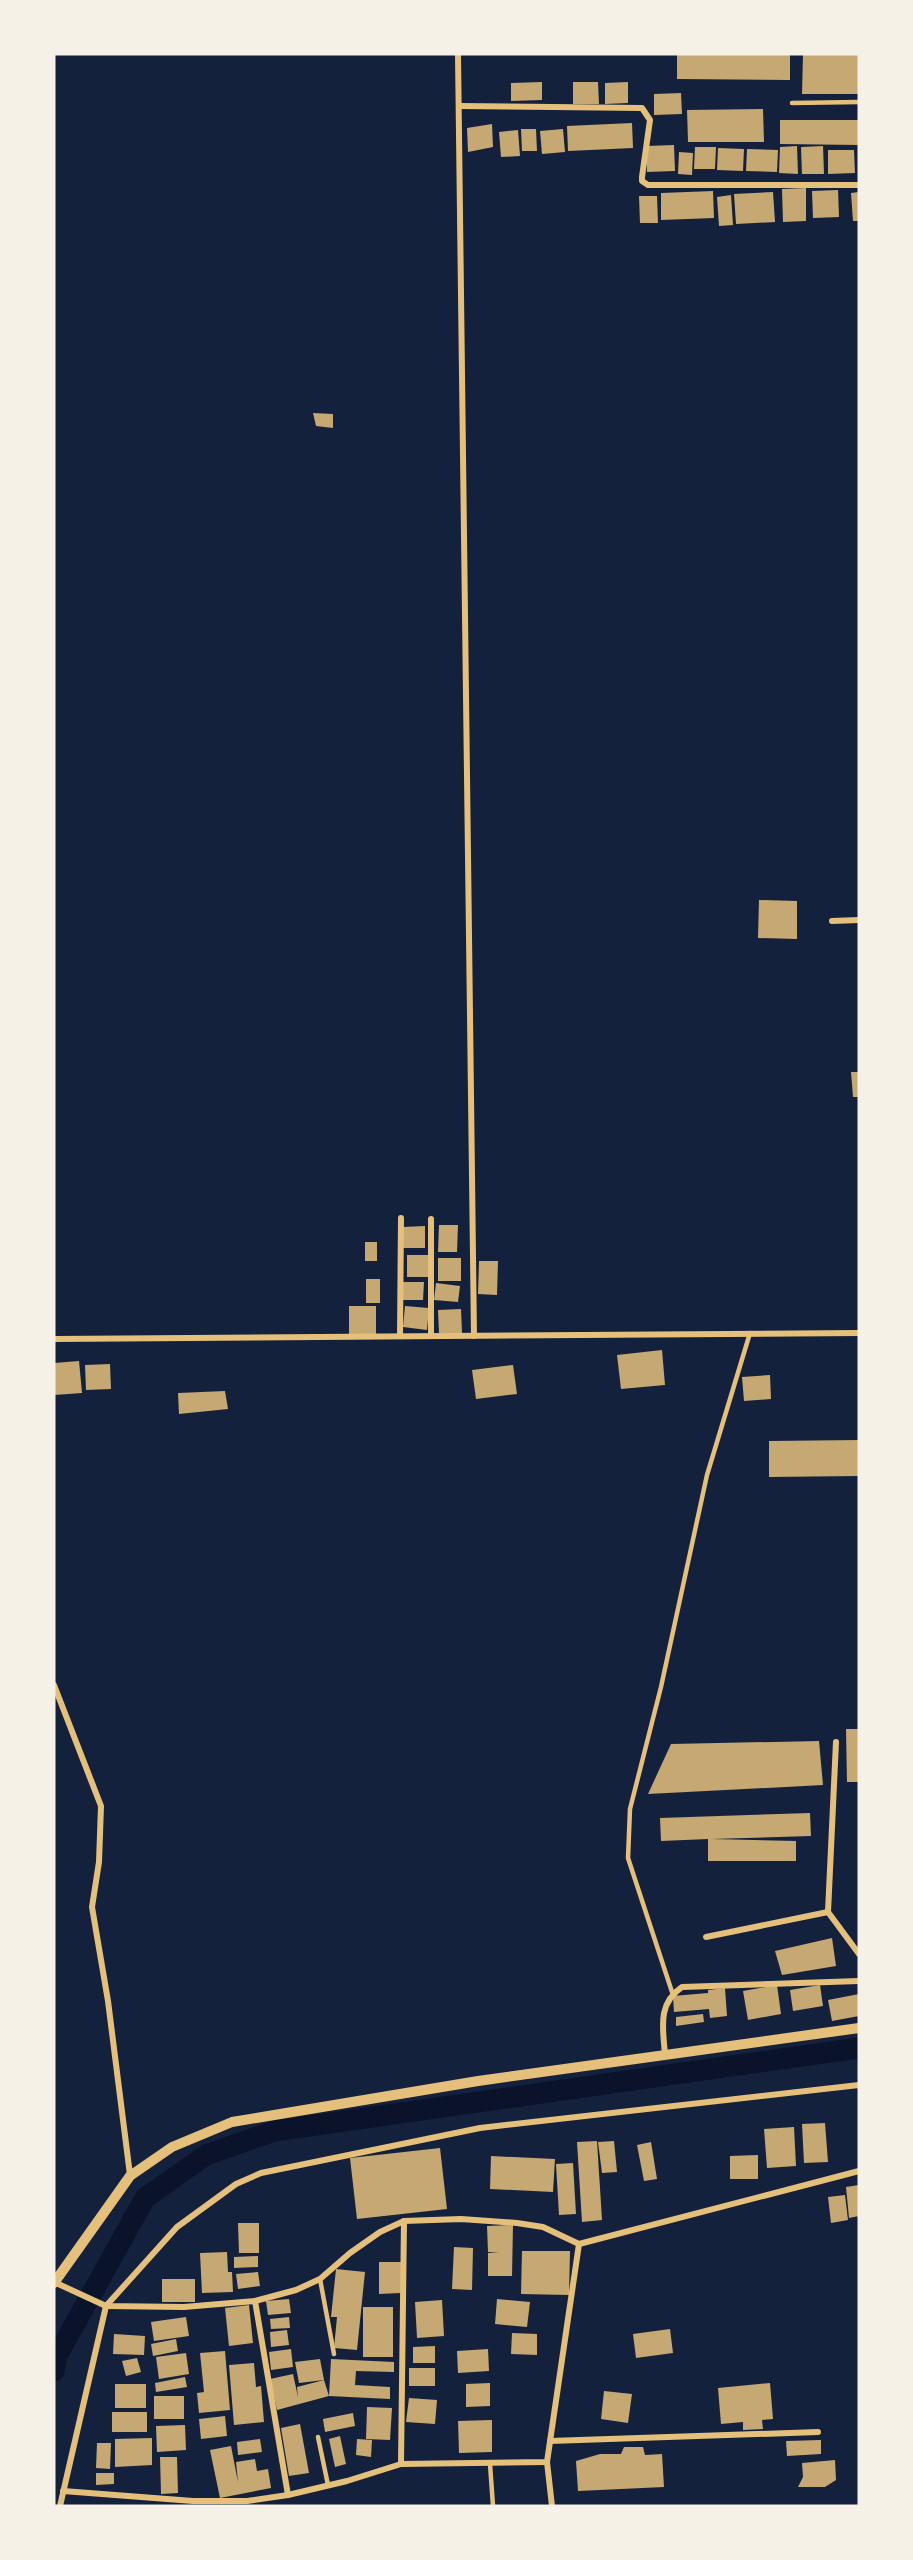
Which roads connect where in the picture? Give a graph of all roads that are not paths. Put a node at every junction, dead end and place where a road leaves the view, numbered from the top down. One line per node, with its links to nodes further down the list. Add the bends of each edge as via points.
1 (458, 54): 4 (street)
2 (859, 102): 3 (lane)
3 (792, 103)
4 (459, 106): 5 (street, via 642,108 650,120 642,177 648,185); 14 (street)
5 (859, 184)
6 (859, 920): 7 (street)
7 (832, 921)
8 (401, 1218): 12 (street)
9 (431, 1219): 13 (street)
10 (750, 1333): 11 (street); 14 (street); 22 (lane, via 706,1475 661,1687 630,1809 628,1858)
11 (859, 1333)
12 (400, 1336): 13 (street); 15 (street)
13 (431, 1336): 14 (street)
14 (474, 1336)
15 (54, 1339)
16 (54, 1685): 27 (street, via 101,1806 99,1862 92,1906)
17 (836, 1742): 18 (street)
18 (828, 1912): 19 (street); 20 (street)
19 (706, 1937)
20 (859, 1954)
21 (859, 1981): 22 (street, via 682,1987)
22 (673, 1995): 24 (street, via 662,2013)
23 (859, 2028): 24 (street)
24 (665, 2055): 27 (street, via 232,2122 172,2147)
25 (859, 2085): 33 (street, via 480,2128 261,2173 236,2184 177,2227)
26 (859, 2171): 29 (street)
27 (130, 2176): 31 (street)
28 (404, 2221): 29 (street, via 461,2219 543,2226); 30 (street, via 380,2232); 39 (street)
29 (579, 2244): 37 (street)
30 (320, 2279): 32 (street); 34 (lane)
31 (54, 2283): 33 (street)
32 (255, 2301): 33 (street, via 184,2307); 43 (street)
33 (106, 2306): 42 (street)
34 (334, 2354)
35 (818, 2432): 37 (street)
36 (318, 2437): 41 (lane)
37 (550, 2441): 38 (street)
38 (547, 2462): 40 (street); 46 (street)
39 (401, 2464): 40 (street); 41 (street)
40 (490, 2464): 45 (lane)
41 (328, 2485): 43 (street)
42 (63, 2491): 43 (street, via 230,2502); 44 (street)
43 (288, 2495)
44 (60, 2506)
45 (493, 2506)
46 (552, 2506)

